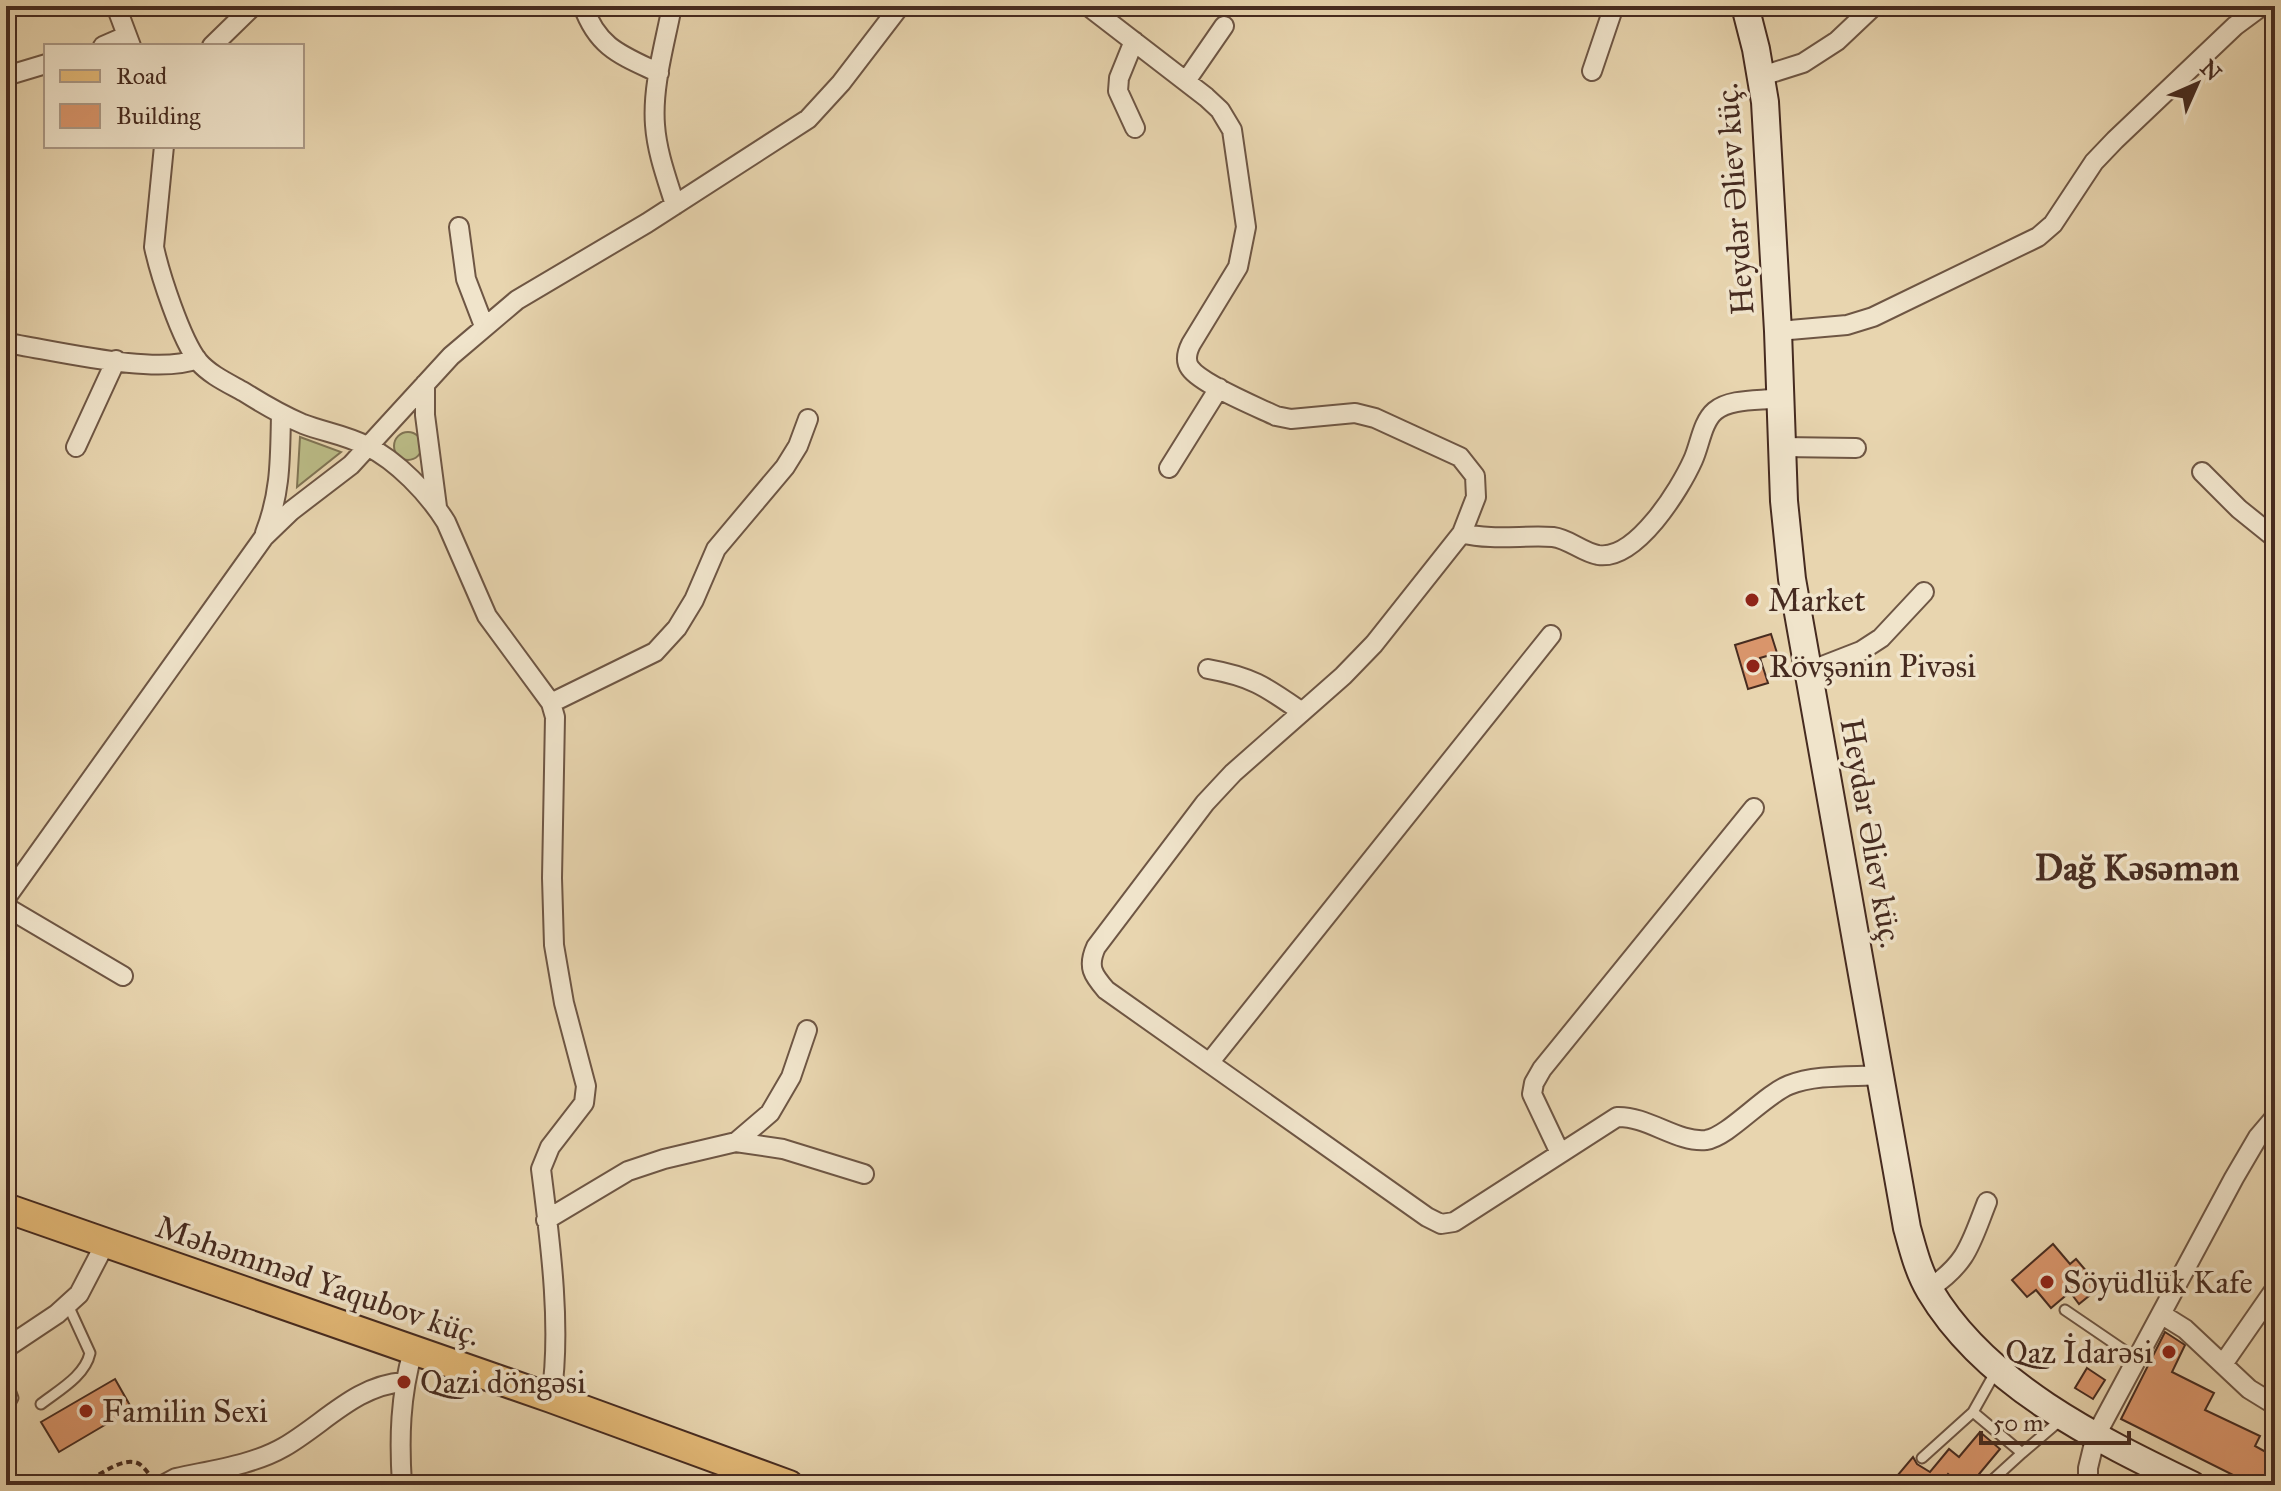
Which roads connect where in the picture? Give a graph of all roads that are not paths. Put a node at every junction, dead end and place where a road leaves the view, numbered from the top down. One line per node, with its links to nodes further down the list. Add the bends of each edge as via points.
1 (116, 6): 12 (street)
2 (583, 6): 17 (street, via 602,41)
3 (672, 6): 17 (street)
4 (900, 6): 23 (street, via 808,119)
5 (1088, 6): 13 (street)
6 (1614, 6): 16 (street)
7 (1745, 6): 19 (main road, Heydər Əliev küç.)
8 (1874, 6): 19 (street, via 1837,41 1803,63)
9 (2262, 6): 26 (street, via 2115,140 2038,237 1873,317 1847,325)
10 (251, 8): 14 (street)
11 (1224, 26): 20 (street)
12 (129, 41)
13 (1134, 41): 20 (street); 21 (street, via 1118,91)
14 (214, 44)
15 (44, 65): 18 (street)
16 (1592, 71)
17 (659, 73): 23 (street, via 655,125)
18 (6, 76)
19 (1762, 76): 26 (main road, Heydər Əliev küç.)
20 (1186, 81): 31 (street, via 1220,110 1232,130 1246,227 1238,267 1187,352 1188,366)
21 (1135, 128)
22 (164, 148): 28 (street, via 154,247)
23 (675, 205): 25 (street, via 527,293)
24 (459, 227): 25 (street, via 466,279)
25 (484, 326): 30 (street)
26 (1778, 331): 32 (main road, Heydər Əliev küç.)
27 (6, 343): 29 (street)
28 (197, 359): 29 (street, via 153,366); 33 (street)
29 (116, 360): 35 (street)
30 (425, 384): 36 (street); 41 (street)
31 (1219, 388): 39 (street); 42 (street, via 1291,419 1355,413 1375,418 1460,457 1475,476 1476,497)
32 (1780, 398): 37 (main road, Heydər Əliev küç.); 42 (street, via 1714,411 1664,511 1625,548 1599,555 1555,537)
33 (281, 415): 36 (street); 43 (street, via 280,483)
34 (808, 419): 49 (street, via 785,467 716,549 677,628 655,652)
35 (76, 447)
36 (369, 447): 41 (street); 43 (street)
37 (1782, 447): 38 (street); 48 (main road, Heydər Əliev küç., via 1786,531)
38 (1856, 448)
39 (1169, 468)
40 (2202, 472): 44 (street)
41 (437, 507): 49 (street, via 487,616)
42 (1462, 533): 50 (street, via 1374,644)
43 (264, 537): 52 (street)
44 (2275, 538)
45 (1924, 592): 48 (street, via 1881,638)
46 (1551, 635): 56 (street)
47 (1208, 669): 50 (street, via 1263,685)
48 (1807, 672): 57 (main road, Heydər Əliev küç.)
49 (551, 703): 64 (street, via 554,945 586,1086 584,1103 550,1147 541,1169)
50 (1302, 712): 56 (street, via 1205,803 1091,959 1092,973 1106,990)
51 (1754, 808): 60 (street, via 1542,1069 1532,1094)
52 (6, 898)
53 (6, 907): 54 (street)
54 (123, 976)
55 (807, 1030): 59 (street, via 791,1077 770,1113)
56 (1209, 1063): 60 (street, via 1441,1224 1454,1222)
57 (1882, 1075): 60 (street, via 1788,1086 1707,1140 1632,1116 1617,1117); 66 (main road, Heydər Əliev küç., via 1907,1228)
58 (2275, 1117): 70 (street, via 2250,1150)
59 (736, 1142): 61 (street, via 783,1149); 64 (street, via 628,1171)
60 (1560, 1153)
61 (864, 1174)
62 (1987, 1202): 66 (street, via 1961,1261)
63 (6, 1208): 65 (main road, Məhəmməd Yaqubov küç.)
64 (546, 1220): 78 (street, via 557,1364)
65 (105, 1244): 68 (street); 72 (main road, Məhəmməd Yaqubov küç.)
66 (1929, 1289): 75 (main road, Heydər Əliev küç., via 1954,1326)
67 (2273, 1292): 74 (street)
68 (68, 1305): 71 (street); 79 (lane, via 90,1353 88,1361)
69 (2065, 1310): 73 (lane)
70 (2161, 1314): 73 (street); 74 (street)
71 (6, 1348)
72 (413, 1351): 77 (street); 78 (main road, Məhəmməd Yaqubov küç.)
73 (2137, 1359): 84 (street)
74 (2223, 1364): 80 (street)
75 (1998, 1369): 82 (lane); 83 (main road, Heydər Əliev küç.)
76 (6, 1379): 81 (lane, via 13,1398)
77 (404, 1382): 87 (street, via 366,1390 266,1455); 88 (street, via 399,1429)
78 (551, 1398): 89 (main road, Məhəmməd Yaqubov küç.)
79 (41, 1404)
80 (2275, 1405)
81 (6, 1411)
82 (1973, 1412): 85 (lane); 86 (lane)
83 (2065, 1416): 84 (main road, Heydər Əliev küç.); 85 (lane)
84 (2096, 1435): 91 (street); 92 (main road, Heydər Əliev küç.)
85 (2022, 1453): 90 (lane)
86 (1922, 1458)
87 (157, 1481)
88 (402, 1485)
89 (789, 1485)
90 (1987, 1485)
91 (2088, 1485)
92 (2192, 1485)

